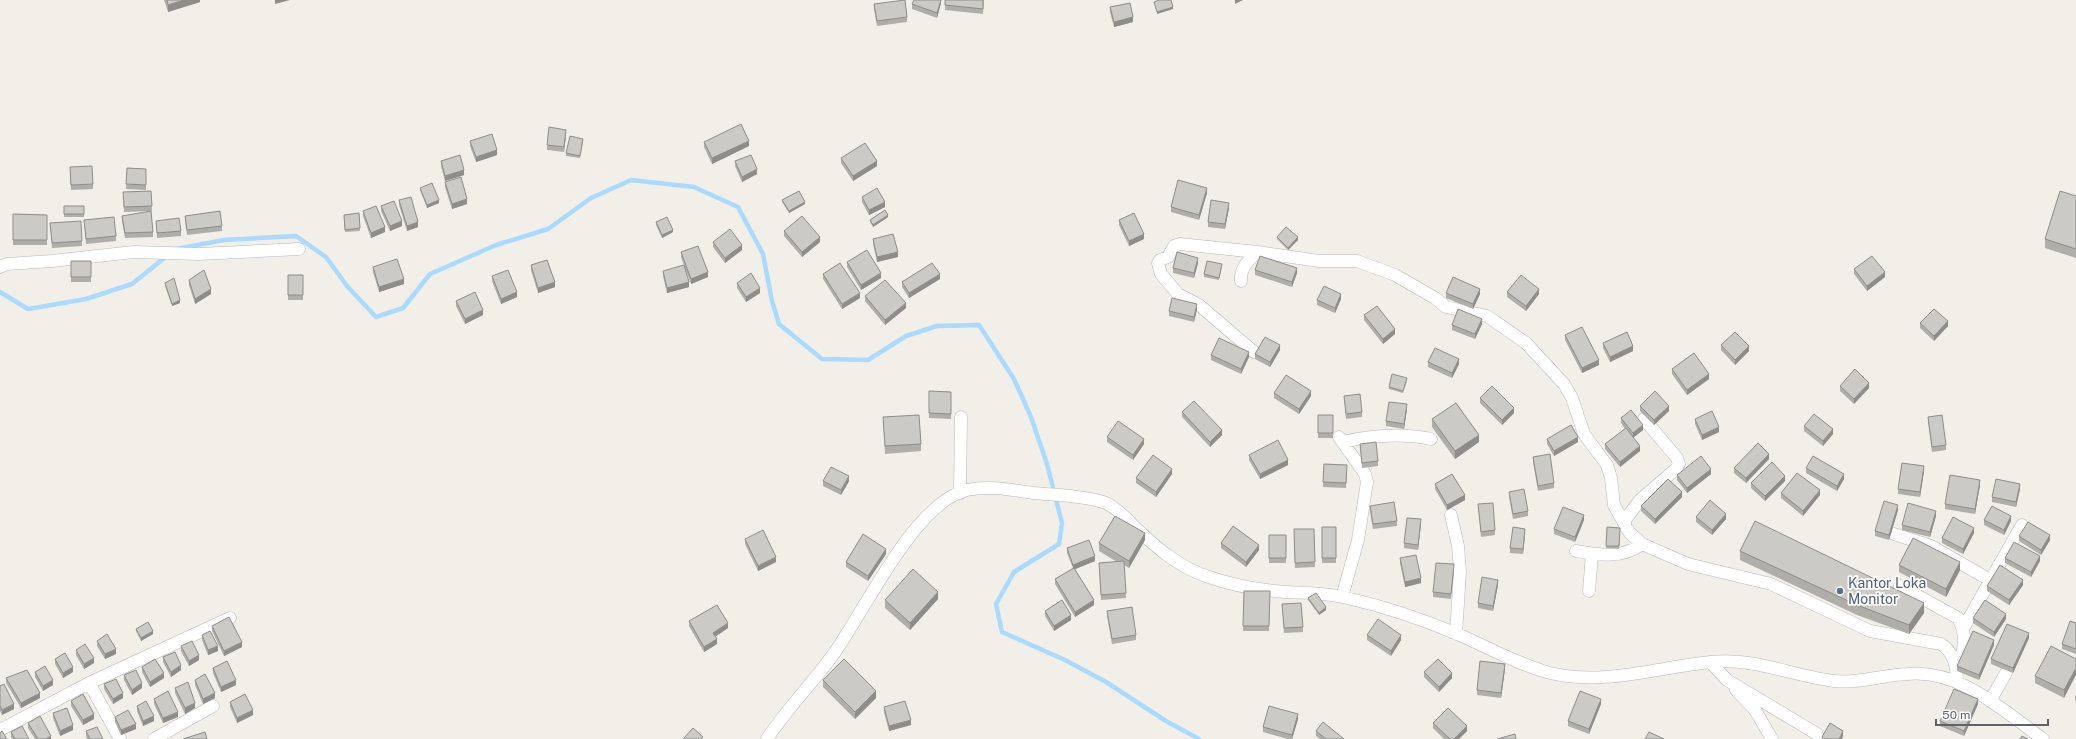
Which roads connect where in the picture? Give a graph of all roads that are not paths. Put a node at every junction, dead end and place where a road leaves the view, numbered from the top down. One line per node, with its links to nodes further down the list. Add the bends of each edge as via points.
1 (299, 249): 3 (street, via 217,254 134,252 52,262 7,264)
2 (1257, 252): 4 (street, via 1243,266 1240,273); 5 (street, via 1180,244 1174,246 1168,258 1160,260 1158,264 1161,274 1178,294 1199,305); 11 (street, via 1319,261 1357,261 1395,275 1446,307 1487,316 1526,343 1570,393 1584,434 1606,465 1614,505)
3 (0, 267)
4 (1241, 281)
5 (1254, 352)
6 (961, 417): 9 (street)
7 (1644, 419): 11 (street, via 1677,458 1679,464 1628,513)
8 (1431, 440): 20 (street, via 1392,434 1341,440 1368,482 1358,540)
9 (960, 493): 20 (street, via 990,488 1103,501 1118,511 1168,557 1203,575 1259,589); 36 (street, via 931,511 912,535 868,598 839,647)
10 (1451, 515): 23 (street, via 1460,570)
11 (1625, 524): 14 (street, via 1630,534)
12 (2022, 525): 17 (street)
13 (1894, 534): 17 (street, via 1931,546)
14 (1642, 544): 16 (street, via 1620,555); 25 (street, via 1688,564 1771,584 1870,631 1941,644 1946,647)
15 (1576, 551): 16 (street)
16 (1592, 554): 19 (street)
17 (1990, 580): 22 (street)
18 (1900, 586): 22 (street, via 1955,615)
19 (1589, 591)
20 (1342, 597): 23 (street)
21 (230, 618): 29 (street)
22 (1964, 627): 25 (street, via 1963,649)
23 (1456, 634): 24 (street, via 1539,669 1565,675 1624,676)
24 (1710, 662): 27 (street); 28 (street, via 1759,663 1829,681 1844,682 1911,673)
25 (1956, 667): 28 (street)
26 (2006, 673): 30 (street)
27 (1727, 680): 33 (street); 37 (street, via 1755,710)
28 (1956, 682): 30 (street)
29 (89, 683): 32 (street); 34 (street)
30 (1990, 701): 38 (street)
31 (213, 706): 35 (street)
32 (0, 730)
33 (1817, 734)
34 (120, 739)
35 (154, 739)
36 (767, 739)
37 (1772, 739)
38 (2042, 739)

